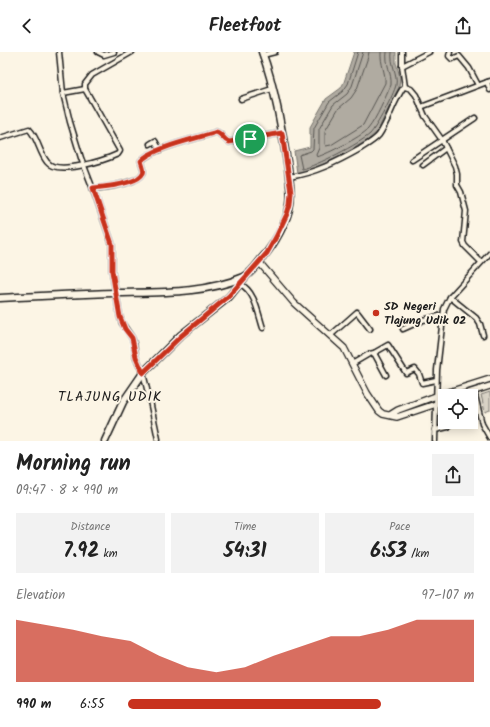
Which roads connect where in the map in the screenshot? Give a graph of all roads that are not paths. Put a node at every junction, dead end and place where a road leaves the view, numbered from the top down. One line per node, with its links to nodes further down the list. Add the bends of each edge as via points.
1 (59, 52): 17 (street)
2 (98, 52): 3 (street, via 104,55)
3 (114, 52)
4 (131, 52): 14 (street, via 92,75 86,82)
5 (275, 52): 9 (street)
6 (402, 52): 10 (street)
7 (429, 52): 10 (street)
8 (450, 52): 12 (street, via 449,56 452,59 459,56)
9 (263, 53): 15 (main road)
10 (402, 66): 13 (street)
11 (488, 82): 12 (street); 16 (street)
12 (478, 85): 19 (street)
13 (404, 87): 19 (street, via 414,92); 30 (street, via 384,127 370,143 339,161 307,174)
14 (85, 89): 17 (street); 28 (street, via 120,152)
15 (272, 89): 18 (street); 21 (main road)
16 (490, 90)
17 (63, 93): 28 (street, via 74,138)
18 (241, 99)
19 (421, 107): 23 (street, via 428,122)
20 (476, 118): 23 (street)
21 (282, 133): 26 (street, via 229,142 216,132); 30 (main road)
22 (0, 138): 28 (street, via 29,129 49,165 63,168)
23 (442, 140): 25 (street); 27 (street)
24 (150, 144): 26 (street, via 155,142)
25 (446, 148): 29 (street); 34 (street, via 456,170 457,185 465,204 463,242)
26 (160, 150): 31 (street, via 142,160 144,171 137,179)
27 (412, 160)
28 (84, 164): 31 (street)
29 (423, 165)
30 (289, 177): 33 (main road, via 291,192 287,214 267,253)
31 (93, 188): 37 (street, via 112,244 112,271)
32 (490, 253): 34 (street)
33 (259, 262): 35 (main road); 44 (street, via 298,307)
34 (481, 262): 38 (street)
35 (246, 276): 36 (main road); 37 (main road, via 216,286 191,290)
36 (240, 284): 41 (street, via 247,288 252,296); 48 (main road)
37 (116, 293): 39 (main road); 48 (street, via 122,323 132,338)
38 (450, 297): 40 (street); 45 (street, via 476,318)
39 (0, 298)
40 (443, 315): 43 (street); 51 (street)
41 (263, 328)
42 (370, 329): 44 (street, via 357,312)
43 (403, 329)
44 (330, 335): 47 (street, via 344,348)
45 (483, 335)
46 (374, 353): 47 (street); 49 (street); 51 (street, via 388,345 406,373 415,369 422,383)
47 (352, 364): 58 (street, via 376,408 383,414)
48 (143, 373): 62 (street); 63 (main road, via 123,402)
49 (386, 375)
50 (490, 379): 54 (street)
51 (436, 380): 54 (street)
52 (490, 386): 53 (street)
53 (478, 390)
54 (436, 396): 56 (street); 58 (street)
55 (438, 403): 56 (street)
56 (435, 404): 58 (street, via 397,416); 60 (street)
57 (478, 408): 61 (street, via 482,424)
58 (390, 415)
59 (438, 429): 60 (street)
60 (435, 430): 64 (street)
61 (490, 438)
62 (158, 439)
63 (105, 441)
64 (435, 441)

